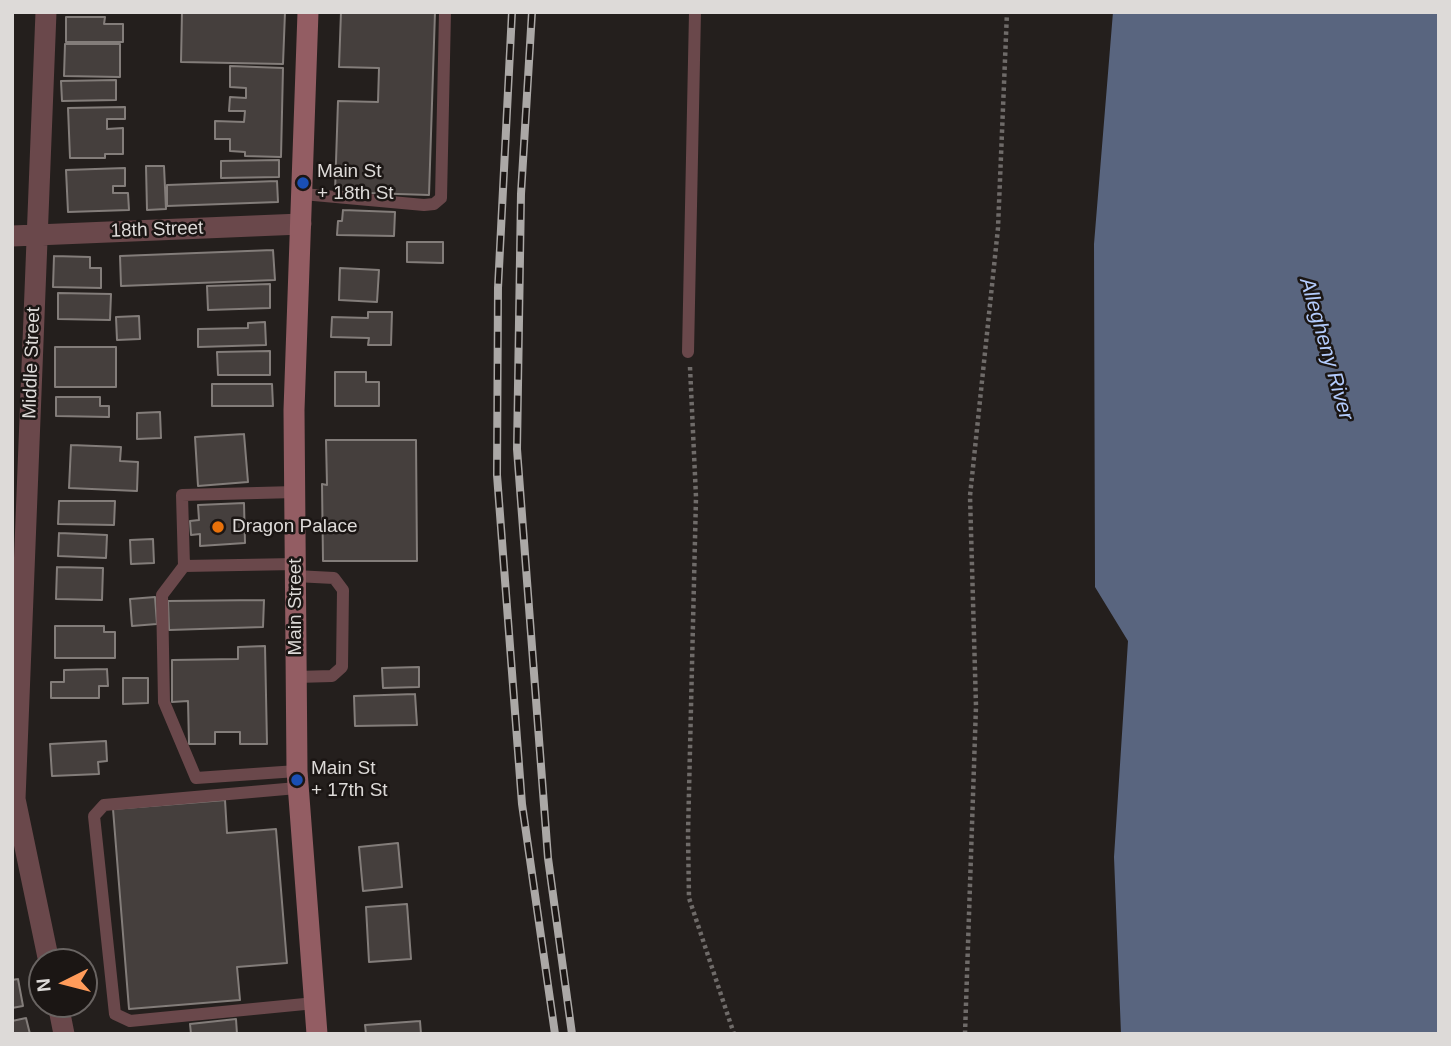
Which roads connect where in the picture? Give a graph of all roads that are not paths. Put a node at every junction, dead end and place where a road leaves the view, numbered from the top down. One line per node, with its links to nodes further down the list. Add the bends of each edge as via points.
1 (46, 12): 7 (street, Middle Street)
2 (308, 12): 5 (main road, Main Street)
3 (445, 12): 5 (lane, via 441,198 424,205)
4 (695, 12): 9 (lane)
5 (303, 194): 6 (main road, Main Street)
6 (301, 224): 7 (street, 18th Street); 10 (main road, Main Street)
7 (37, 235): 8 (street, 18th Street); 15 (street, Middle Street)
8 (12, 236)
9 (688, 352)
10 (295, 492): 11 (lane, via 182,495); 12 (main road, Main Street)
11 (184, 566): 12 (lane); 14 (lane, via 162,595 164,702 196,778)
12 (295, 570): 13 (main road, Main Street); 13 (lane, via 334,578 343,590 342,667 331,676)
13 (296, 677): 14 (main road, Main Street)
14 (297, 780): 17 (main road, Main Street); 17 (lane, via 104,805 94,816 115,1014 130,1021)
15 (14, 799): 16 (street, Middle Street)
16 (46, 948)
17 (315, 1003): 18 (main road, Main Street)
18 (317, 1034)

